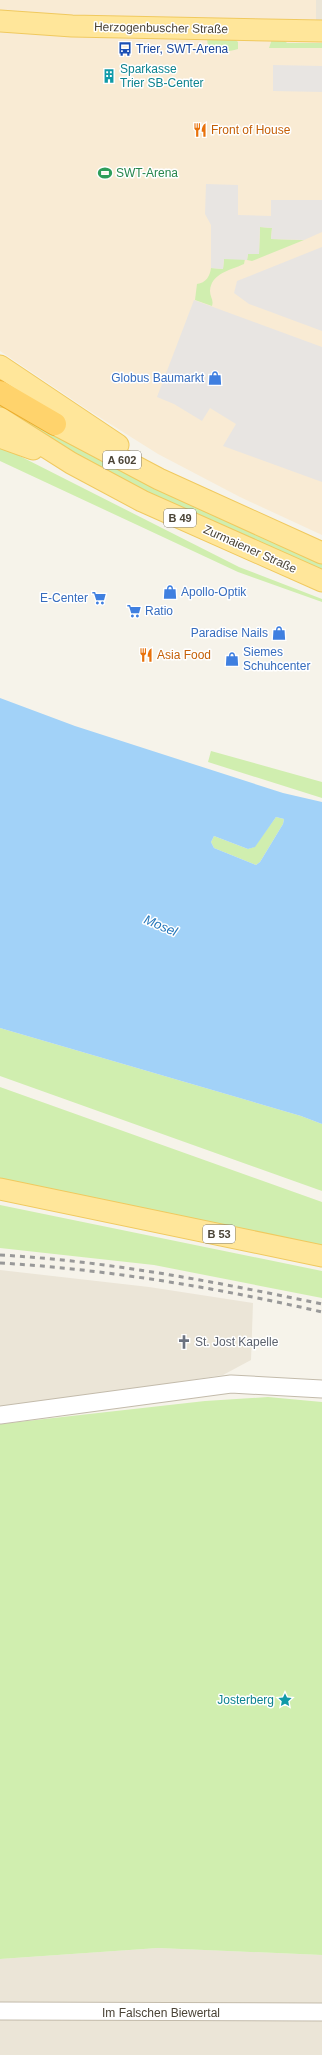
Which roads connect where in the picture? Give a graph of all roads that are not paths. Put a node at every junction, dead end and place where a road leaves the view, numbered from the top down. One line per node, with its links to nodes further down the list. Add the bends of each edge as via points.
1 (0, 21): 2 (main road, Herzogenbuscher Straße, via 72,26)
2 (322, 31)
3 (0, 366): 9 (main road)
4 (0, 392): 6 (highway, A 602)
5 (0, 418): 8 (main road)
6 (55, 424): 9 (main road, A 602, via 111,455)
7 (0, 437): 8 (main road)
8 (71, 463): 11 (main road, Zurmaiener Straße / B 49, via 142,501)
9 (190, 493): 10 (main road, B 49)
10 (322, 553)
11 (322, 581)
12 (0, 1189): 13 (main road, B 53)
13 (322, 1256)
14 (322, 1389): 15 (street, via 231,1384)
15 (0, 1415)
16 (0, 2011): 17 (street, Im Falschen Biewertal)
17 (322, 2012)

